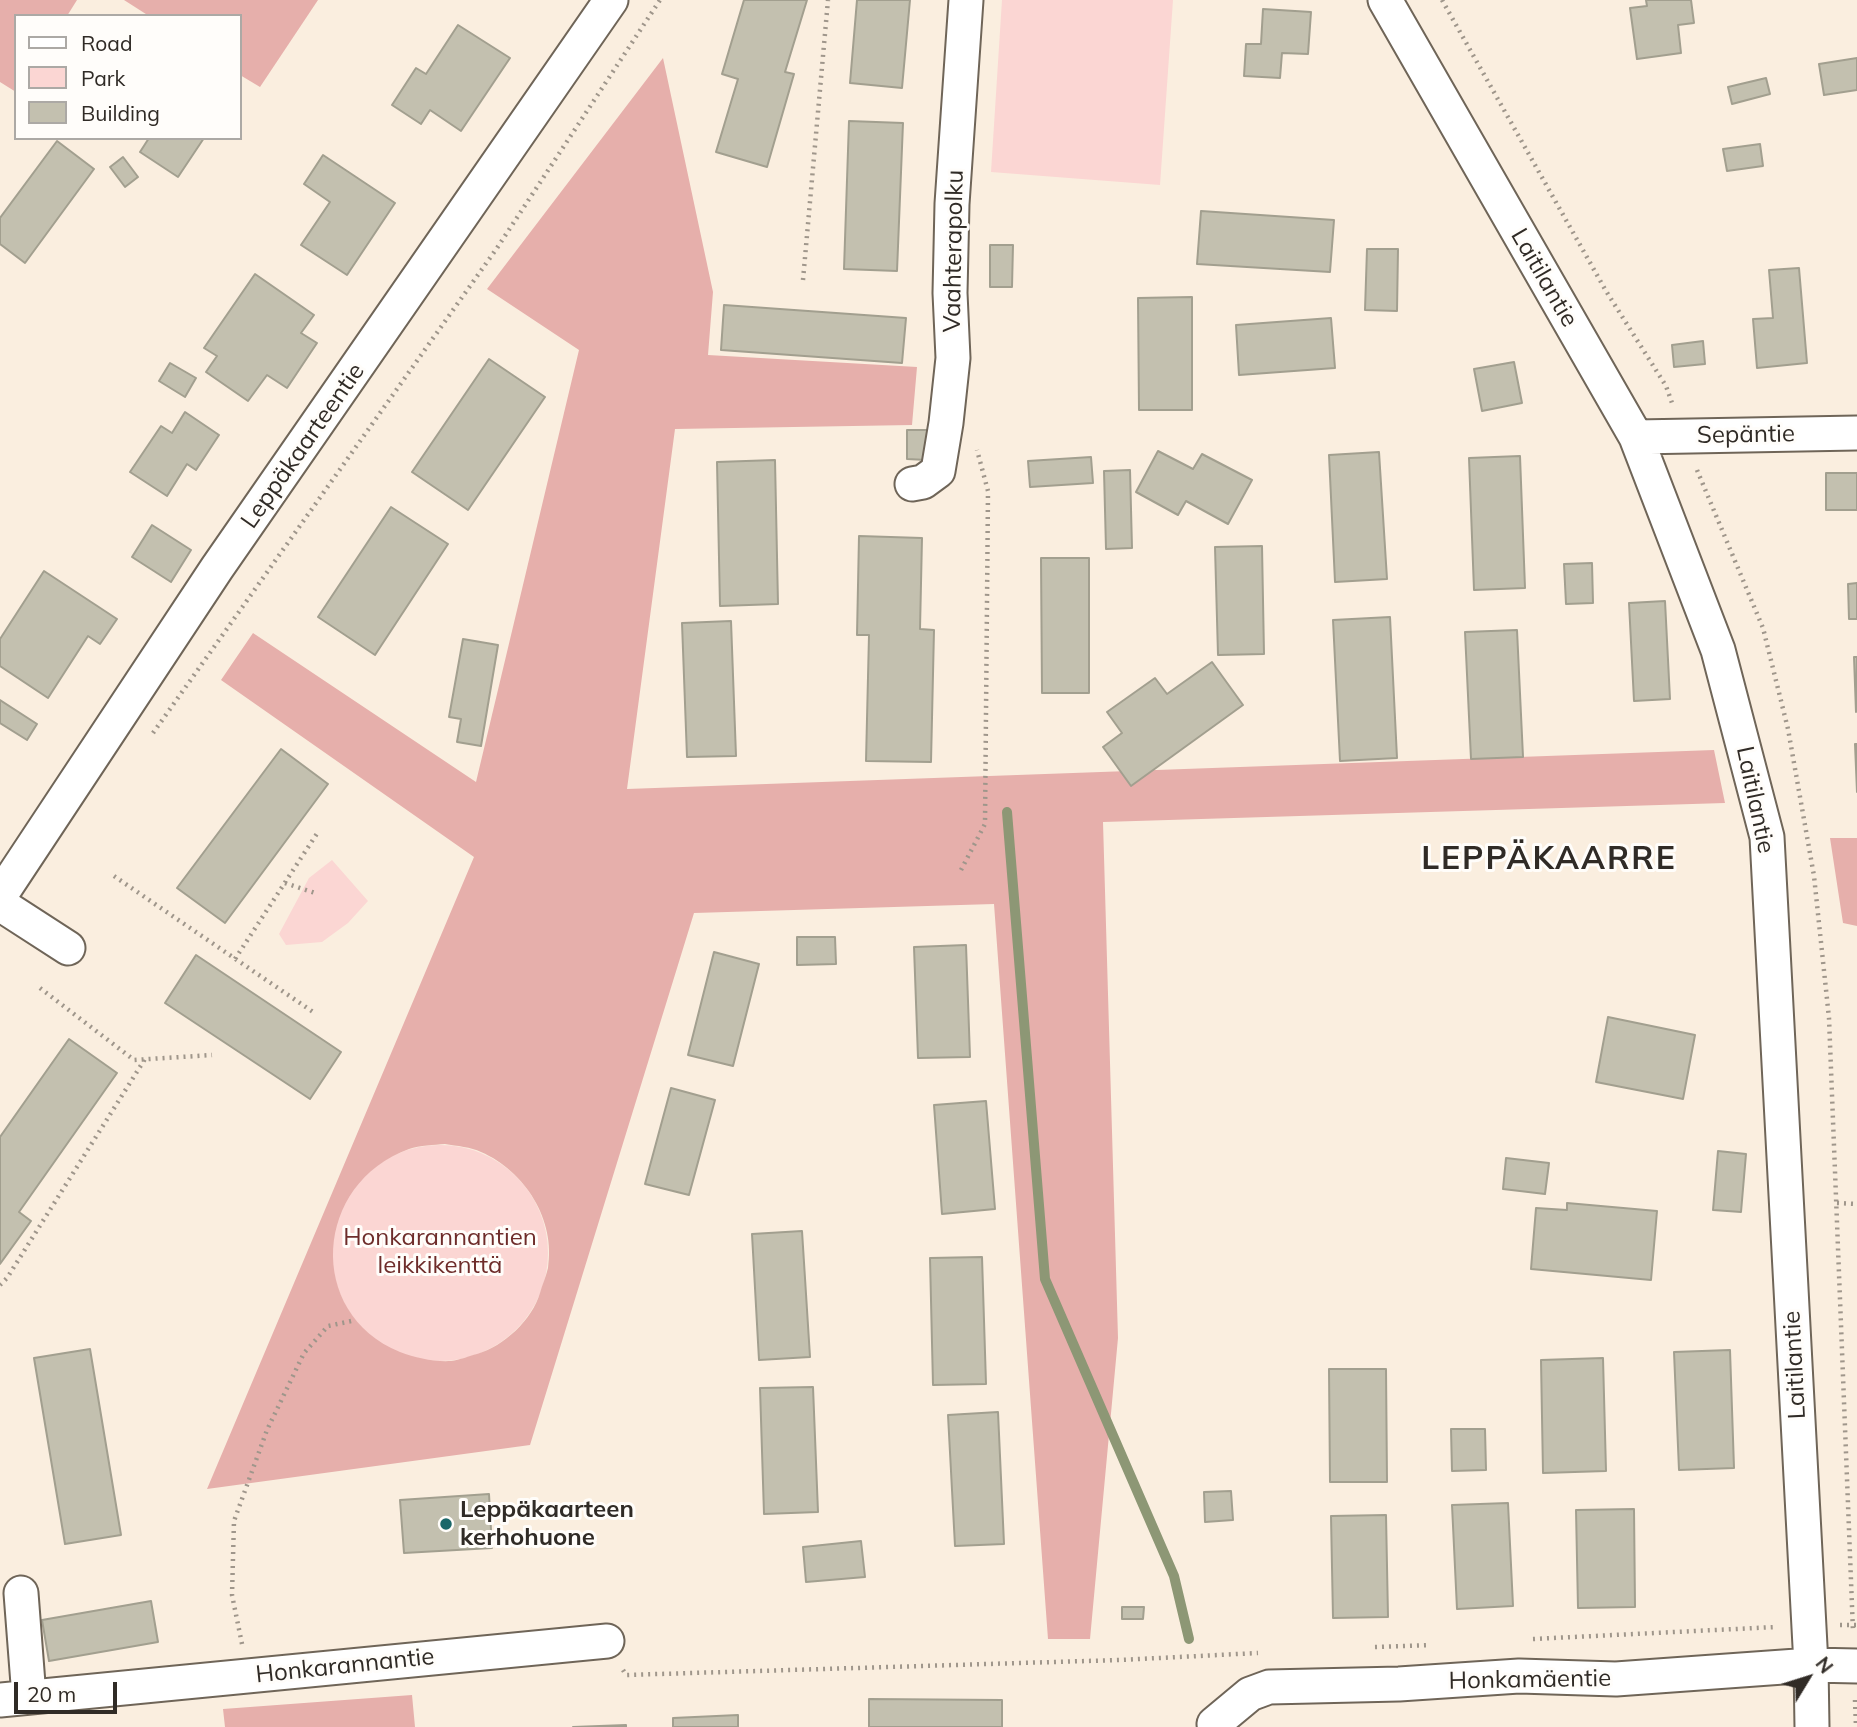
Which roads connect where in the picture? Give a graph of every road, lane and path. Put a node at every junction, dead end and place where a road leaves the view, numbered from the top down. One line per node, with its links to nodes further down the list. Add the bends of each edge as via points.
1 (611, 0): 17 (street, Leppäkaarteentie, via 218,568)
2 (660, 0): 11 (path, via 497,248)
3 (828, 0): 6 (path)
4 (966, 0): 10 (street, Vaahterapolku, via 952,204 953,358 946,423 938,471)
5 (1385, 0): 8 (street, Laitilantie)
6 (803, 280)
7 (1857, 433): 8 (street, Sepäntie)
8 (1636, 437): 31 (street, Laitilantie, via 1718,650 1767,837)
9 (974, 438): 13 (path, via 988,491 985,824)
10 (912, 484)
11 (149, 738)
12 (318, 832): 15 (path)
13 (961, 870)
14 (114, 876): 20 (path)
15 (285, 883): 16 (path); 20 (path)
16 (318, 894)
17 (0, 895)
18 (0, 904): 19 (street)
19 (68, 948)
20 (235, 959): 22 (path)
21 (40, 988): 24 (path, via 134,1059)
22 (316, 1014)
23 (212, 1055): 24 (path)
24 (145, 1059): 27 (path)
25 (1837, 1203): 26 (path)
26 (1857, 1203)
27 (0, 1285)
28 (356, 1320): 39 (path, via 328,1326 304,1353 267,1430 234,1521 232,1595)
29 (21, 1593): 40 (street)
30 (1857, 1625): 31 (path)
31 (1808, 1626): 32 (path); 37 (street, Laitilantie)
32 (1524, 1640)
33 (607, 1642): 36 (path, via 626,1675); 39 (street, Honkarannantie)
34 (1436, 1644): 35 (path)
35 (1372, 1647)
36 (1270, 1653)
37 (1811, 1665): 38 (street, Honkamäentie); 41 (street, Honkamäentie, via 1616,1679 1519,1676 1269,1687 1250,1694); 42 (street, Laitilantie)
38 (1857, 1666)
39 (248, 1676): 40 (street, Honkarannantie)
40 (15, 1698)
41 (1214, 1724)
42 (1812, 1727)

